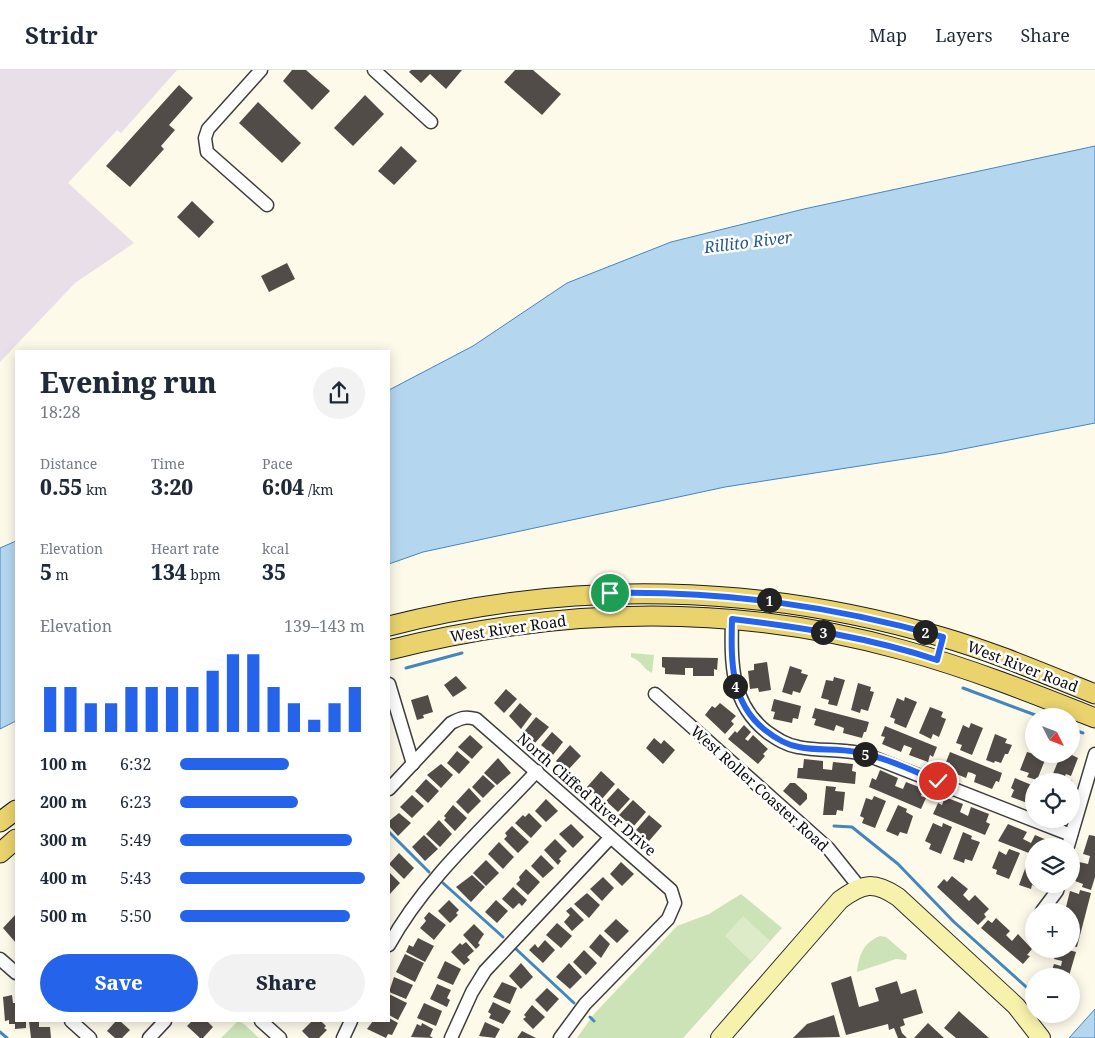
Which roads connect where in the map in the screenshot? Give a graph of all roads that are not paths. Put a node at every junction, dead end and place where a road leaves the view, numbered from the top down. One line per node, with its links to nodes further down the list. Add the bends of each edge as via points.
1 (261, 70): 4 (street, via 208,129 205,146 207,152)
2 (374, 70): 3 (street)
3 (431, 122)
4 (267, 205)
5 (732, 619): 8 (main road, West River Road, via 637,616 542,621); 9 (main road, West River Road, via 824,632); 21 (street, via 731,659 738,695 751,717 777,738 798,747 867,755)
6 (390, 626): 7 (main road, West River Road, via 462,610 550,597 610,593 672,594 776,601)
7 (943, 637): 9 (main road); 12 (main road, West River Road)
8 (390, 650)
9 (937, 660): 13 (main road, West River Road)
10 (390, 687): 15 (street)
11 (655, 694): 25 (street, West Roller Coaster Road, via 828,848)
12 (1095, 694)
13 (1095, 718)
14 (1095, 754): 22 (street)
15 (413, 764): 16 (street, North Cliffed River Drive, via 451,723 468,714); 17 (street)
16 (537, 772): 20 (street, North Cliffed River Drive); 26 (street, via 428,888)
17 (390, 788)
18 (15, 811): 19 (main road)
19 (0, 822)
20 (610, 838): 37 (street, via 493,962 472,992); 38 (street, North Cliffed River Drive, via 668,887 678,903 668,919 585,1004)
21 (1065, 838)
22 (1071, 838)
23 (15, 841): 24 (main road)
24 (0, 853)
25 (865, 887): 39 (street, via 840,900); 40 (street, via 884,888 898,897 1016,1006)
26 (390, 943)
27 (0, 959): 28 (street)
28 (15, 972)
29 (72, 1022): 33 (street)
30 (164, 1022): 34 (street)
31 (262, 1022): 35 (street)
32 (351, 1022): 36 (street)
33 (90, 1038)
34 (149, 1038)
35 (280, 1038)
36 (343, 1038)
37 (451, 1038)
38 (560, 1038)
39 (720, 1038)
40 (1041, 1038)

